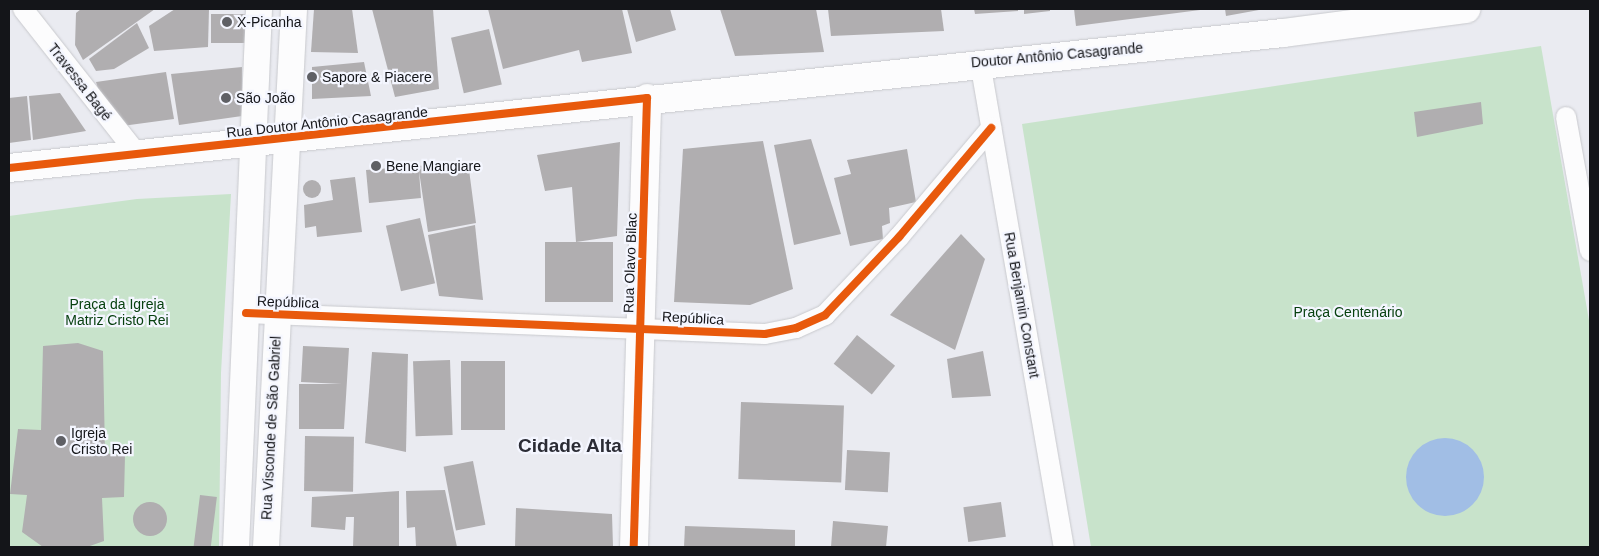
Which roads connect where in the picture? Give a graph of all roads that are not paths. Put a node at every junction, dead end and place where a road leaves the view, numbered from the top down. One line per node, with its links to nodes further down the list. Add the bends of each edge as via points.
1 (23, 9): 11 (street, Travessa Bagé)
2 (259, 9): 10 (street)
3 (294, 9): 9 (street, Rua Visconde de São Gabriel)
4 (1466, 9): 5 (main road, Doutor Antônio Casagrande, via 1283,33)
5 (980, 62): 6 (main road, Doutor Antônio Casagrande); 8 (street, Rua Benjamin Constant)
6 (647, 98): 9 (main road, Rua Doutor Antônio Casagrande); 16 (main road, Rua Olavo Bilac)
7 (1566, 117): 13 (street)
8 (991, 128): 16 (street, República, via 899,237 825,314 796,328 765,334); 22 (street, Rua Benjamin Constant)
9 (289, 140): 10 (main road, Rua Doutor Antônio Casagrande); 15 (street, Rua Visconde de São Gabriel)
10 (254, 143): 11 (main road, Rua Doutor Antônio Casagrande); 14 (street)
11 (138, 155): 12 (main road, Rua Doutor Antônio Casagrande)
12 (9, 168)
13 (1590, 251)
14 (246, 313): 15 (street, República); 17 (street)
15 (277, 314): 16 (street, República); 18 (street, Rua Visconde de São Gabriel)
16 (641, 328): 21 (main road, Rua Olavo Bilac)
17 (240, 437): 18 (street); 19 (street)
18 (269, 442): 20 (street, Rua Visconde de São Gabriel)
19 (236, 547)
20 (266, 547)
21 (634, 547)
22 (1064, 547)

